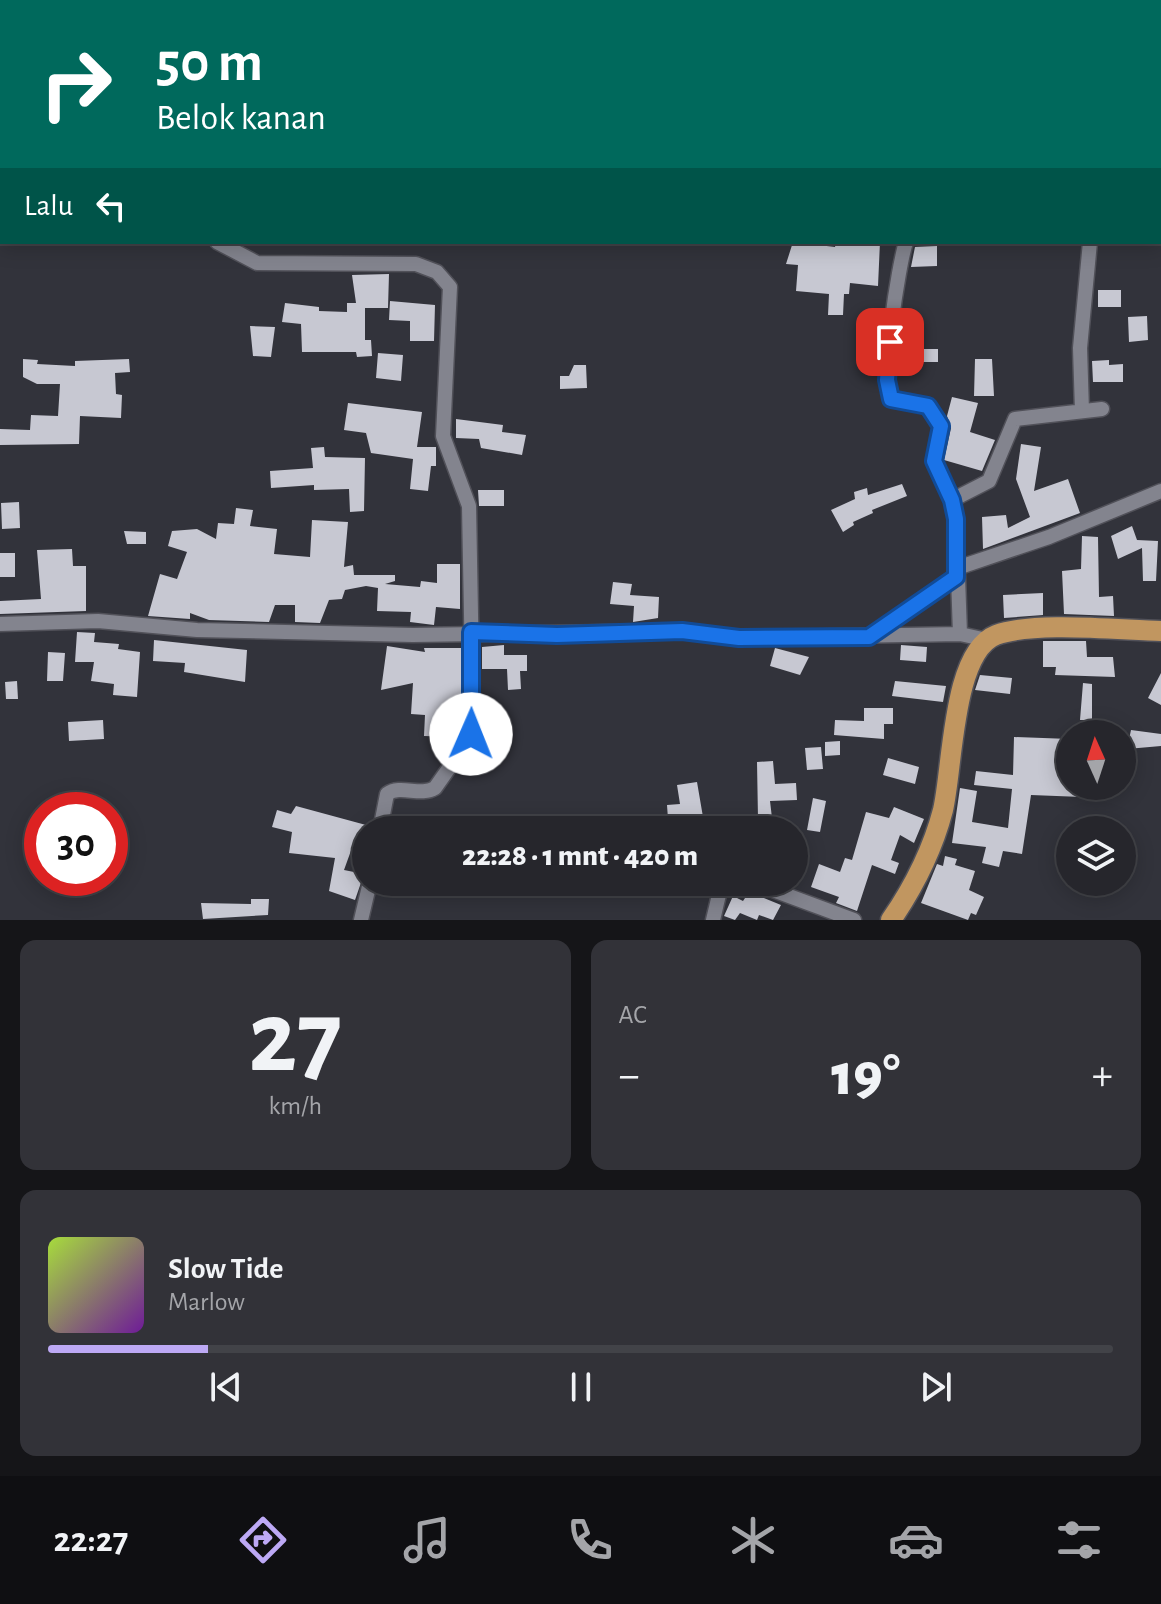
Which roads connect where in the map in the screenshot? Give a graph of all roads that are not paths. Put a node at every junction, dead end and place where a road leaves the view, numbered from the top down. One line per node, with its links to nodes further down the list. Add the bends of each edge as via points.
1 (221, 244): 11 (street, via 257,263 416,264 446,279 452,298 443,436 469,506)
2 (906, 244): 7 (street, via 888,390 891,399 928,406 938,418 934,461)
3 (1090, 244): 5 (street, via 1080,348)
4 (1102, 409): 5 (street)
5 (1082, 411): 7 (street, via 1015,419 989,481)
6 (1161, 491): 8 (street)
7 (952, 500): 8 (street)
8 (957, 572): 12 (street); 13 (street)
9 (0, 624): 11 (street, via 98,621 287,633)
10 (1161, 631): 14 (main road, via 1018,631)
11 (471, 632): 13 (street); 15 (street, via 471,734 431,792 395,789 387,794)
12 (960, 634): 13 (street); 14 (street)
13 (869, 637)
14 (987, 640): 22 (main road, via 966,674 942,812)
15 (383, 816)
16 (367, 896): 19 (street)
17 (719, 896): 20 (street)
18 (789, 896): 21 (street)
19 (361, 920)
20 (713, 920)
21 (854, 920)
22 (891, 920)

